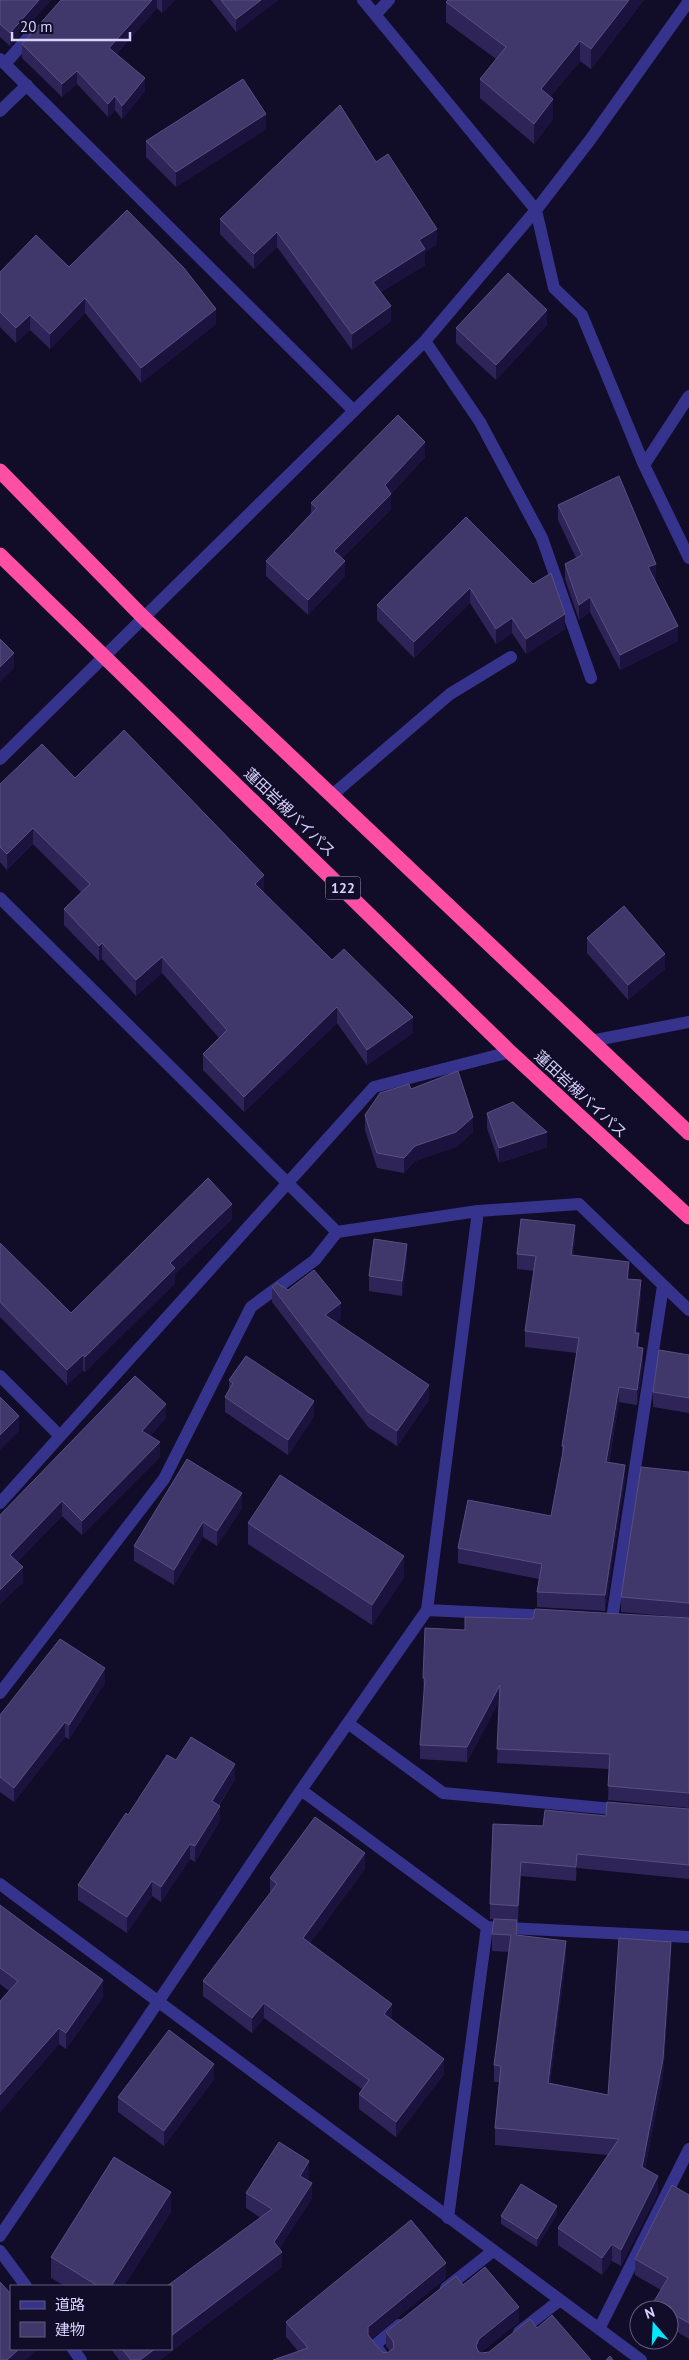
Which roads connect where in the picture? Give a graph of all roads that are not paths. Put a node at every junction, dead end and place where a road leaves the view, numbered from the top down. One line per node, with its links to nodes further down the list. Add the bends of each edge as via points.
1 (363, 0): 4 (street)
2 (389, 0): 4 (street)
3 (689, 1): 9 (street)
4 (376, 14): 9 (street)
5 (43, 21): 6 (street)
6 (2, 62): 7 (street)
7 (26, 85): 8 (street); 12 (street)
8 (0, 111)
9 (536, 210): 10 (street); 13 (street, via 554,288 582,315)
10 (425, 341): 12 (street); 20 (street, via 480,422 542,538)
11 (689, 396): 13 (street)
12 (354, 411): 17 (street)
13 (644, 465): 16 (street)
14 (0, 472): 17 (highway)
15 (0, 555): 18 (highway, 蓮田岩槻バイパス / 122)
16 (689, 558)
17 (143, 617): 18 (street); 22 (highway)
18 (103, 657): 21 (street); 26 (highway, 蓮田岩槻バイパス / 122)
19 (512, 657): 22 (street, via 450,694)
20 (591, 678)
21 (0, 759)
22 (331, 796): 25 (highway)
23 (0, 898): 28 (street)
24 (689, 1022): 25 (street)
25 (591, 1042): 27 (highway)
26 (510, 1052): 28 (street, via 374,1087); 30 (highway, 蓮田岩槻バイパス / 122)
27 (689, 1133)
28 (289, 1182): 31 (street); 35 (street)
29 (478, 1211): 31 (street); 32 (street, via 579,1204); 37 (street)
30 (689, 1217)
31 (337, 1232): 40 (street, via 315,1260 251,1307 164,1479)
32 (663, 1286): 33 (street); 39 (street)
33 (689, 1310)
34 (0, 1376): 35 (street)
35 (60, 1436): 36 (street)
36 (0, 1503)
37 (427, 1610): 38 (street); 41 (street)
38 (563, 1616)
39 (612, 1619)
40 (0, 1693)
41 (349, 1724): 42 (street); 43 (street, via 444,1793)
42 (301, 1790): 45 (street); 47 (street)
43 (640, 1811)
44 (0, 1884): 47 (street)
45 (487, 1927): 46 (street); 49 (street)
46 (689, 1938)
47 (157, 2002): 49 (street); 50 (street)
48 (689, 2149): 57 (street)
49 (448, 2218): 51 (street)
50 (0, 2236)
51 (493, 2250): 54 (street); 55 (street)
52 (0, 2251): 53 (street)
53 (25, 2285)
54 (434, 2298)
55 (560, 2300): 57 (street); 58 (street)
56 (412, 2315): 59 (street, via 374,2345)
57 (599, 2329): 60 (street)
58 (507, 2342)
59 (386, 2360)
60 (641, 2360)

